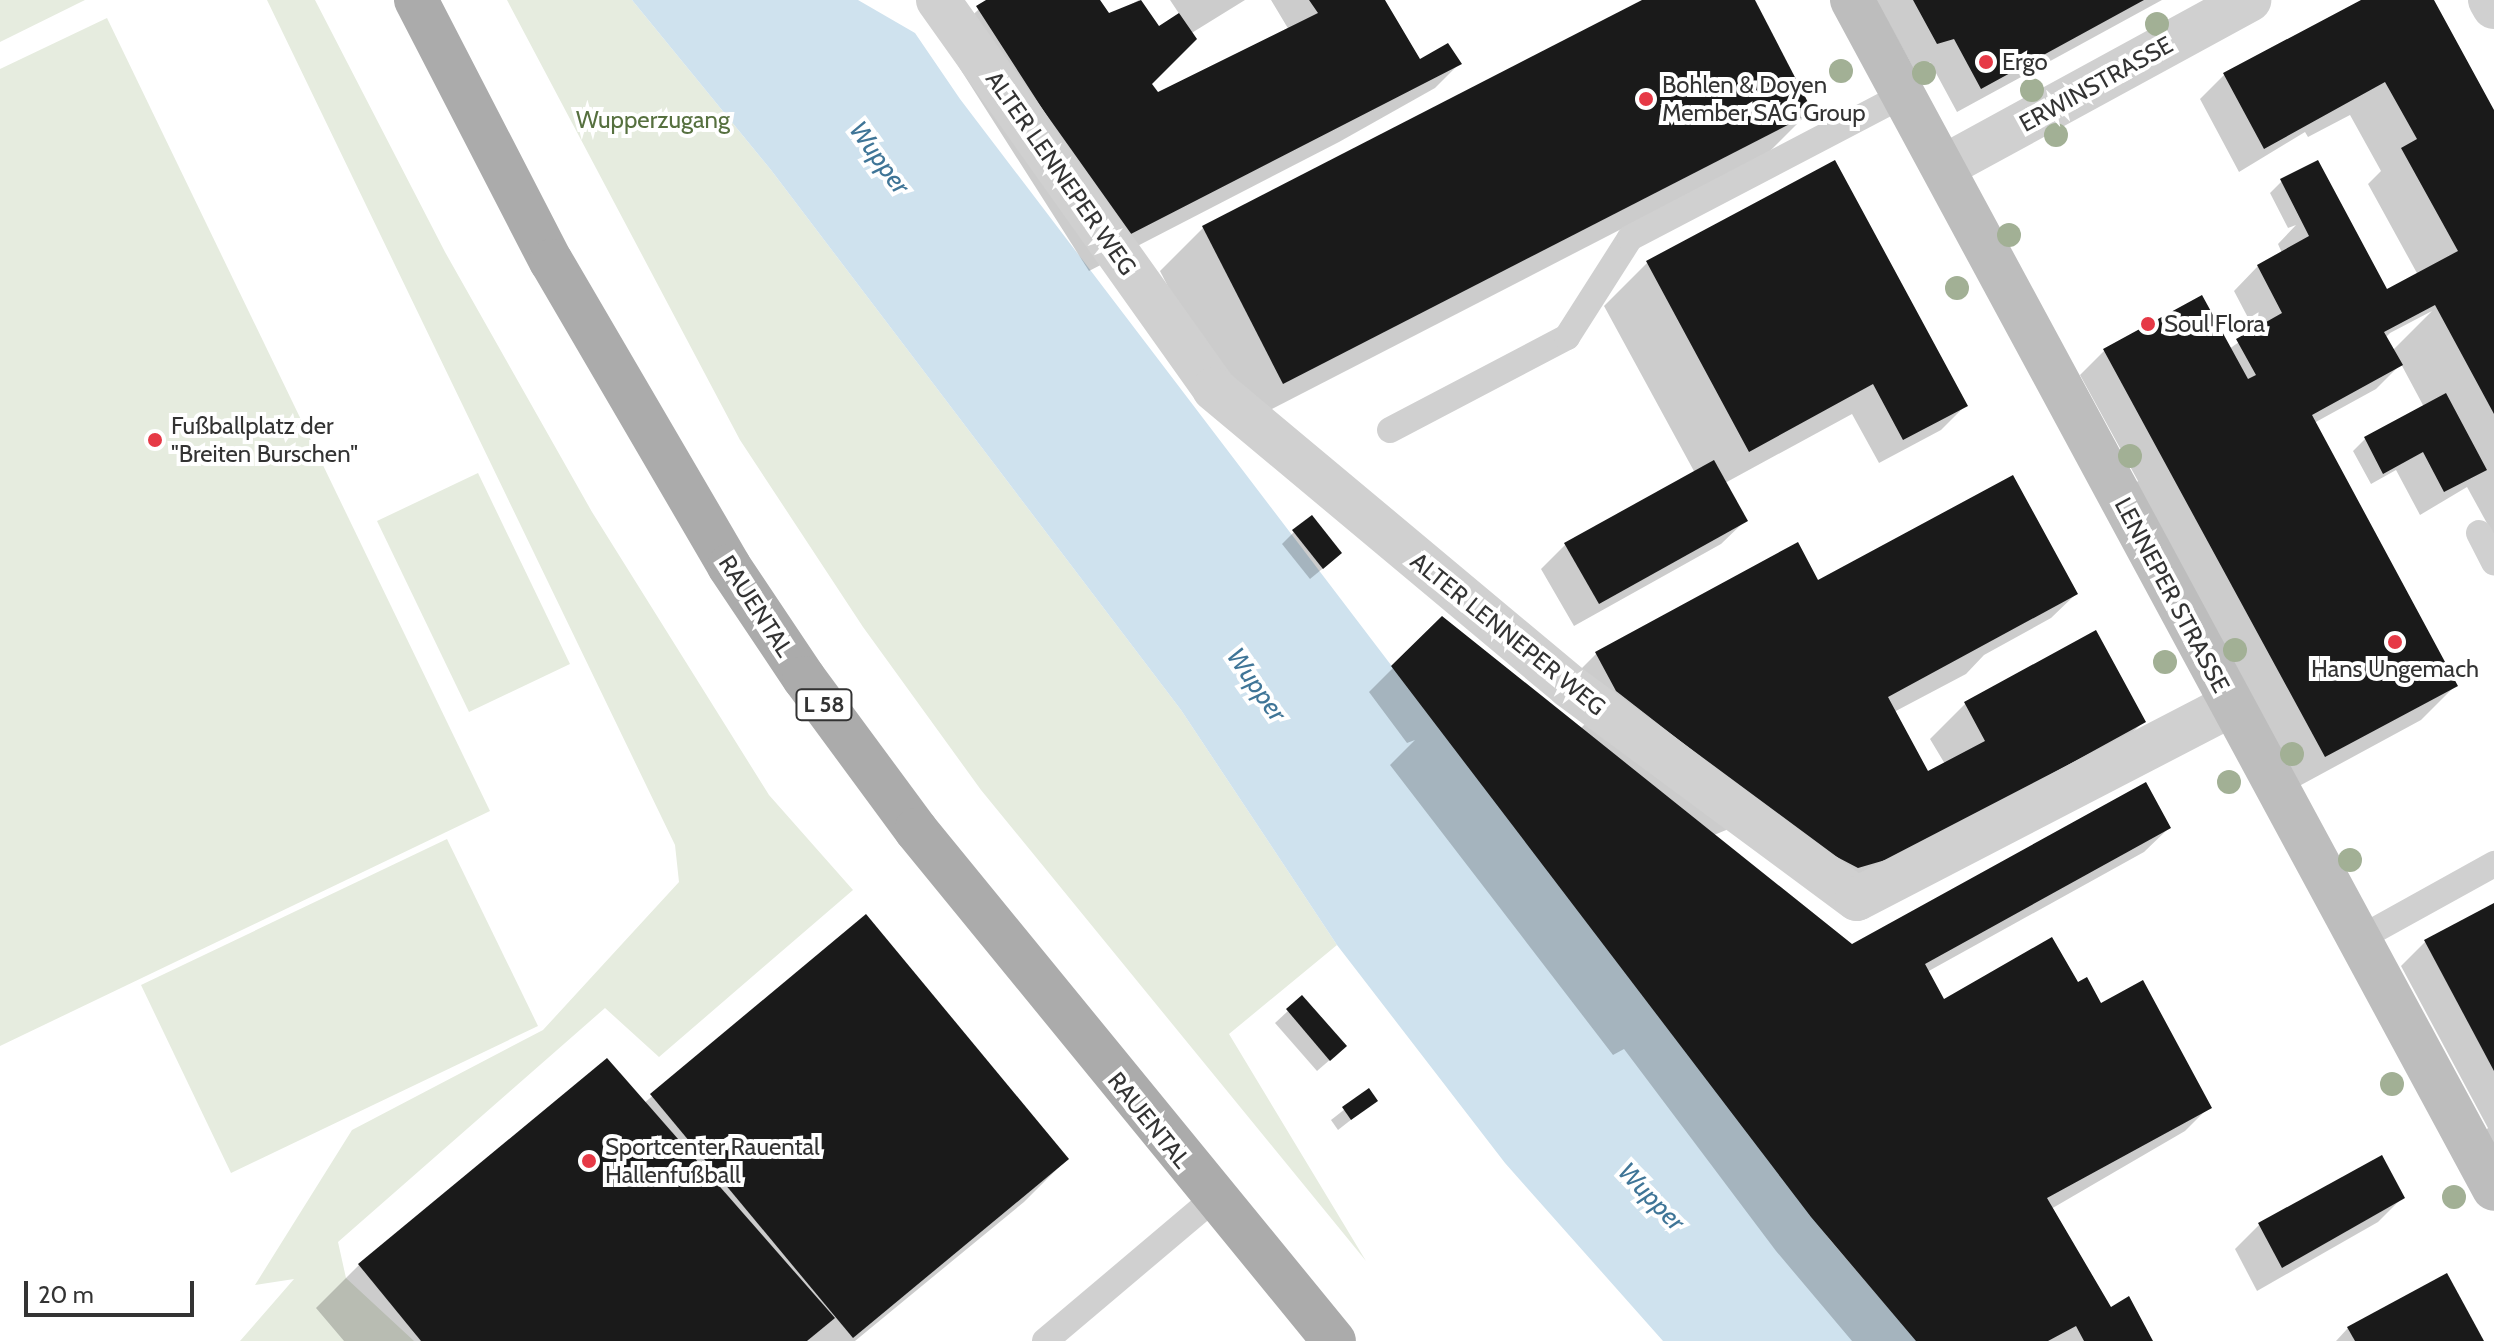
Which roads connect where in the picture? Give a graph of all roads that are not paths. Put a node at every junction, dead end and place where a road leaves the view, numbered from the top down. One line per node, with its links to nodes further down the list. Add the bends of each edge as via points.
1 (416, 0): 16 (main road, RAUENTAL / L 58, via 551,261 729,566 916,830)
2 (938, 0): 12 (street, ALTER LENNEPER WEG, via 1214,389 1569,686 1857,899)
3 (1852, 0): 7 (main road, LENNEPER STRASSE)
4 (2249, 0): 8 (street, ERWINSTRASSE)
5 (2490, 0): 6 (street)
6 (2494, 7)
7 (1904, 95): 8 (main road, LENNEPER STRASSE); 9 (lane, via 1630,238 1567,337)
8 (1943, 167): 12 (main road, LENNEPER STRASSE)
9 (1390, 430)
10 (2479, 533): 11 (lane)
11 (2494, 562)
12 (2231, 705): 14 (main road, LENNEPER STRASSE)
13 (2494, 864): 14 (lane)
14 (2357, 940): 15 (main road, LENNEPER STRASSE)
15 (2494, 1189)
16 (1213, 1199): 17 (lane); 18 (main road, RAUENTAL / L 58)
17 (1045, 1341)
18 (1334, 1341)

